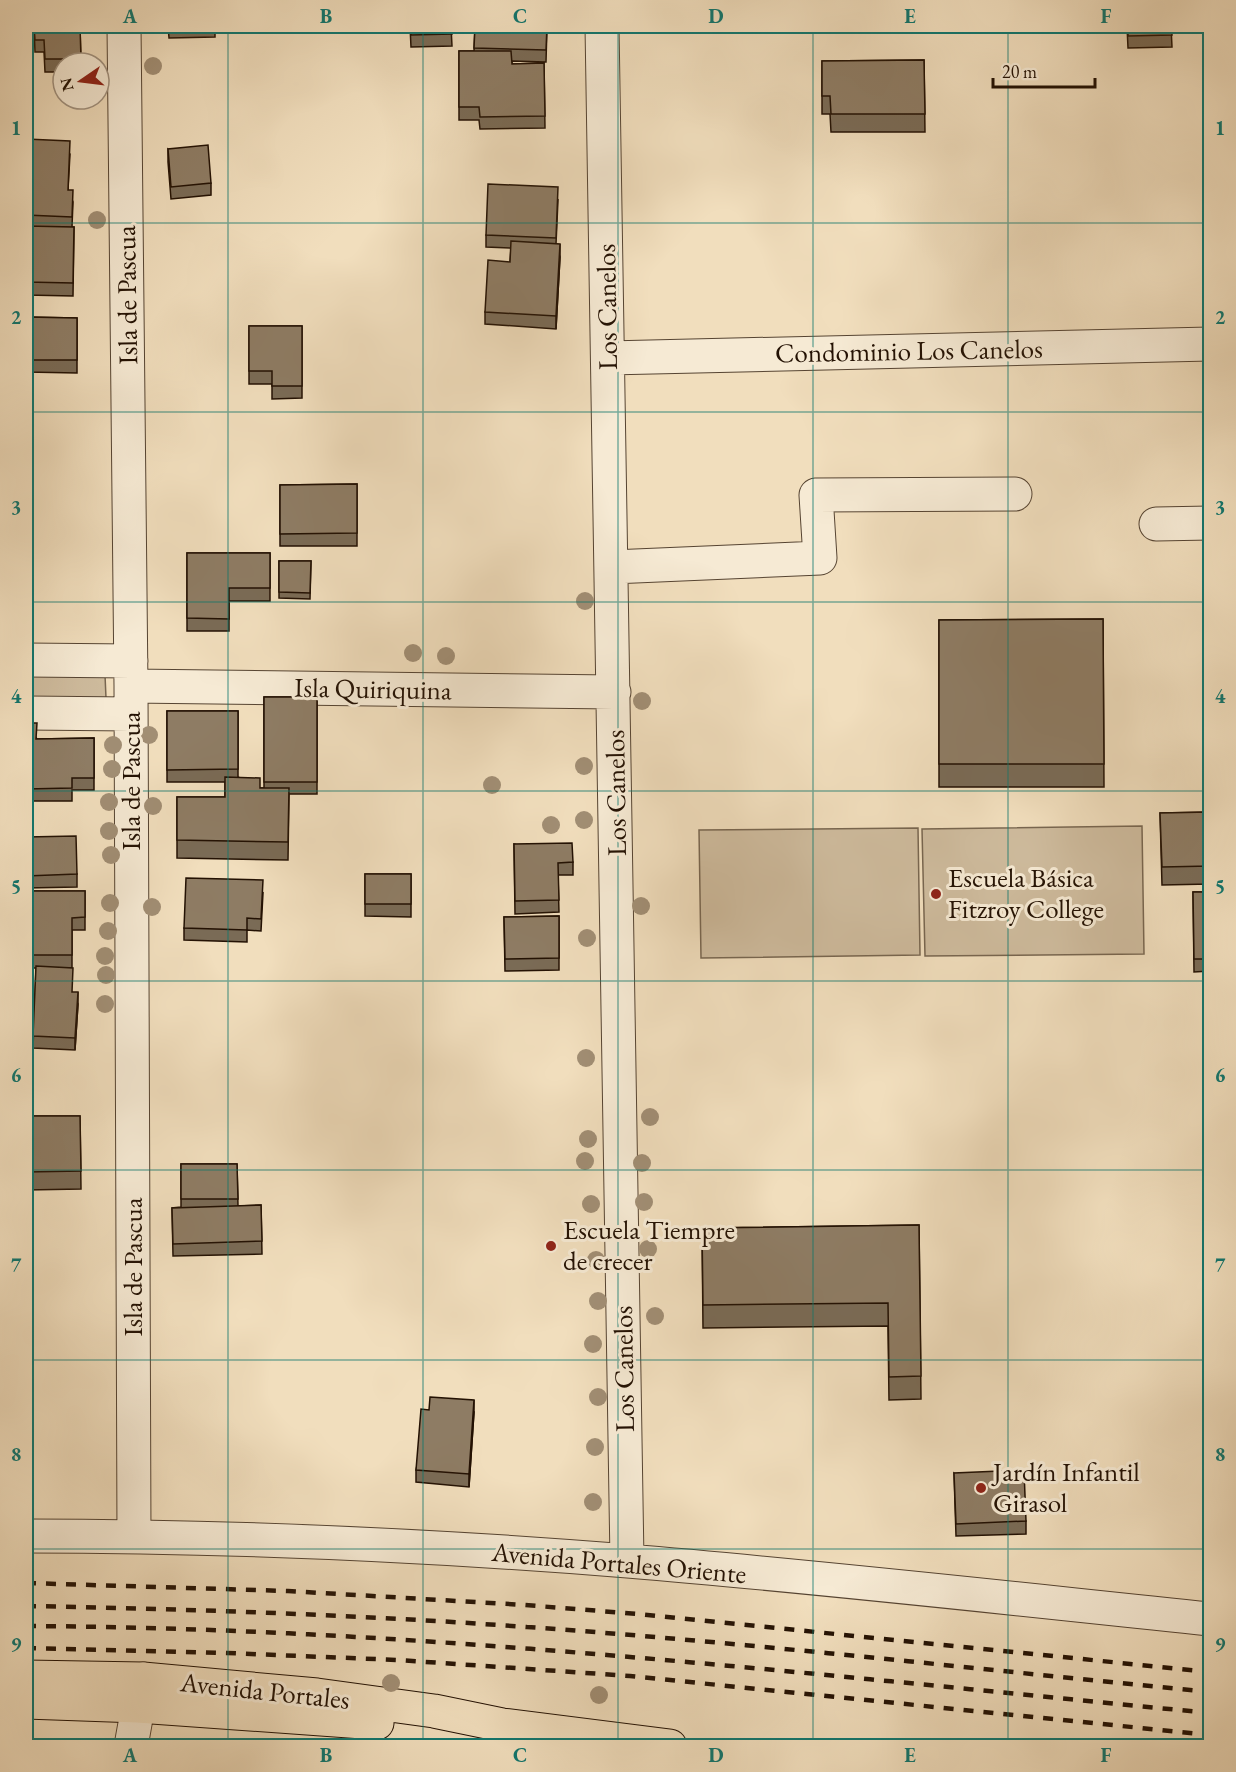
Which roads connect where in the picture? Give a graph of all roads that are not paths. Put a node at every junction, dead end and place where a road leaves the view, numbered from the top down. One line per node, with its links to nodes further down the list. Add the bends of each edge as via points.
1 (124, 26): 10 (street, Isla de Pascua)
2 (603, 26): 4 (street, Los Canelos)
3 (1210, 344): 4 (street, Condominio Los Canelos)
4 (608, 358): 8 (street, Los Canelos)
5 (1015, 494): 8 (street, via 816,495 819,558)
6 (1210, 523): 7 (street)
7 (1156, 524)
8 (612, 567): 11 (street, Los Canelos)
9 (26, 660): 10 (street, Isla Quiriquina)
10 (131, 687): 11 (street, Isla Quiriquina); 12 (street, Isla Quiriquina); 14 (street, Isla de Pascua)
11 (614, 692): 15 (street, Los Canelos)
12 (26, 713)
13 (26, 1536): 14 (street, Avenida Portales Oriente)
14 (134, 1536): 15 (street, Avenida Portales Oriente, via 398,1546)
15 (627, 1561): 16 (street, Avenida Portales Oriente)
16 (1210, 1619)
17 (26, 1677): 18 (main road, Avenida Portales)
18 (140, 1693): 19 (main road, Avenida Portales); 20 (street); 21 (main road, Avenida Portales, via 368,1701 502,1725)
19 (26, 1701)
20 (131, 1746)
21 (670, 1746)

